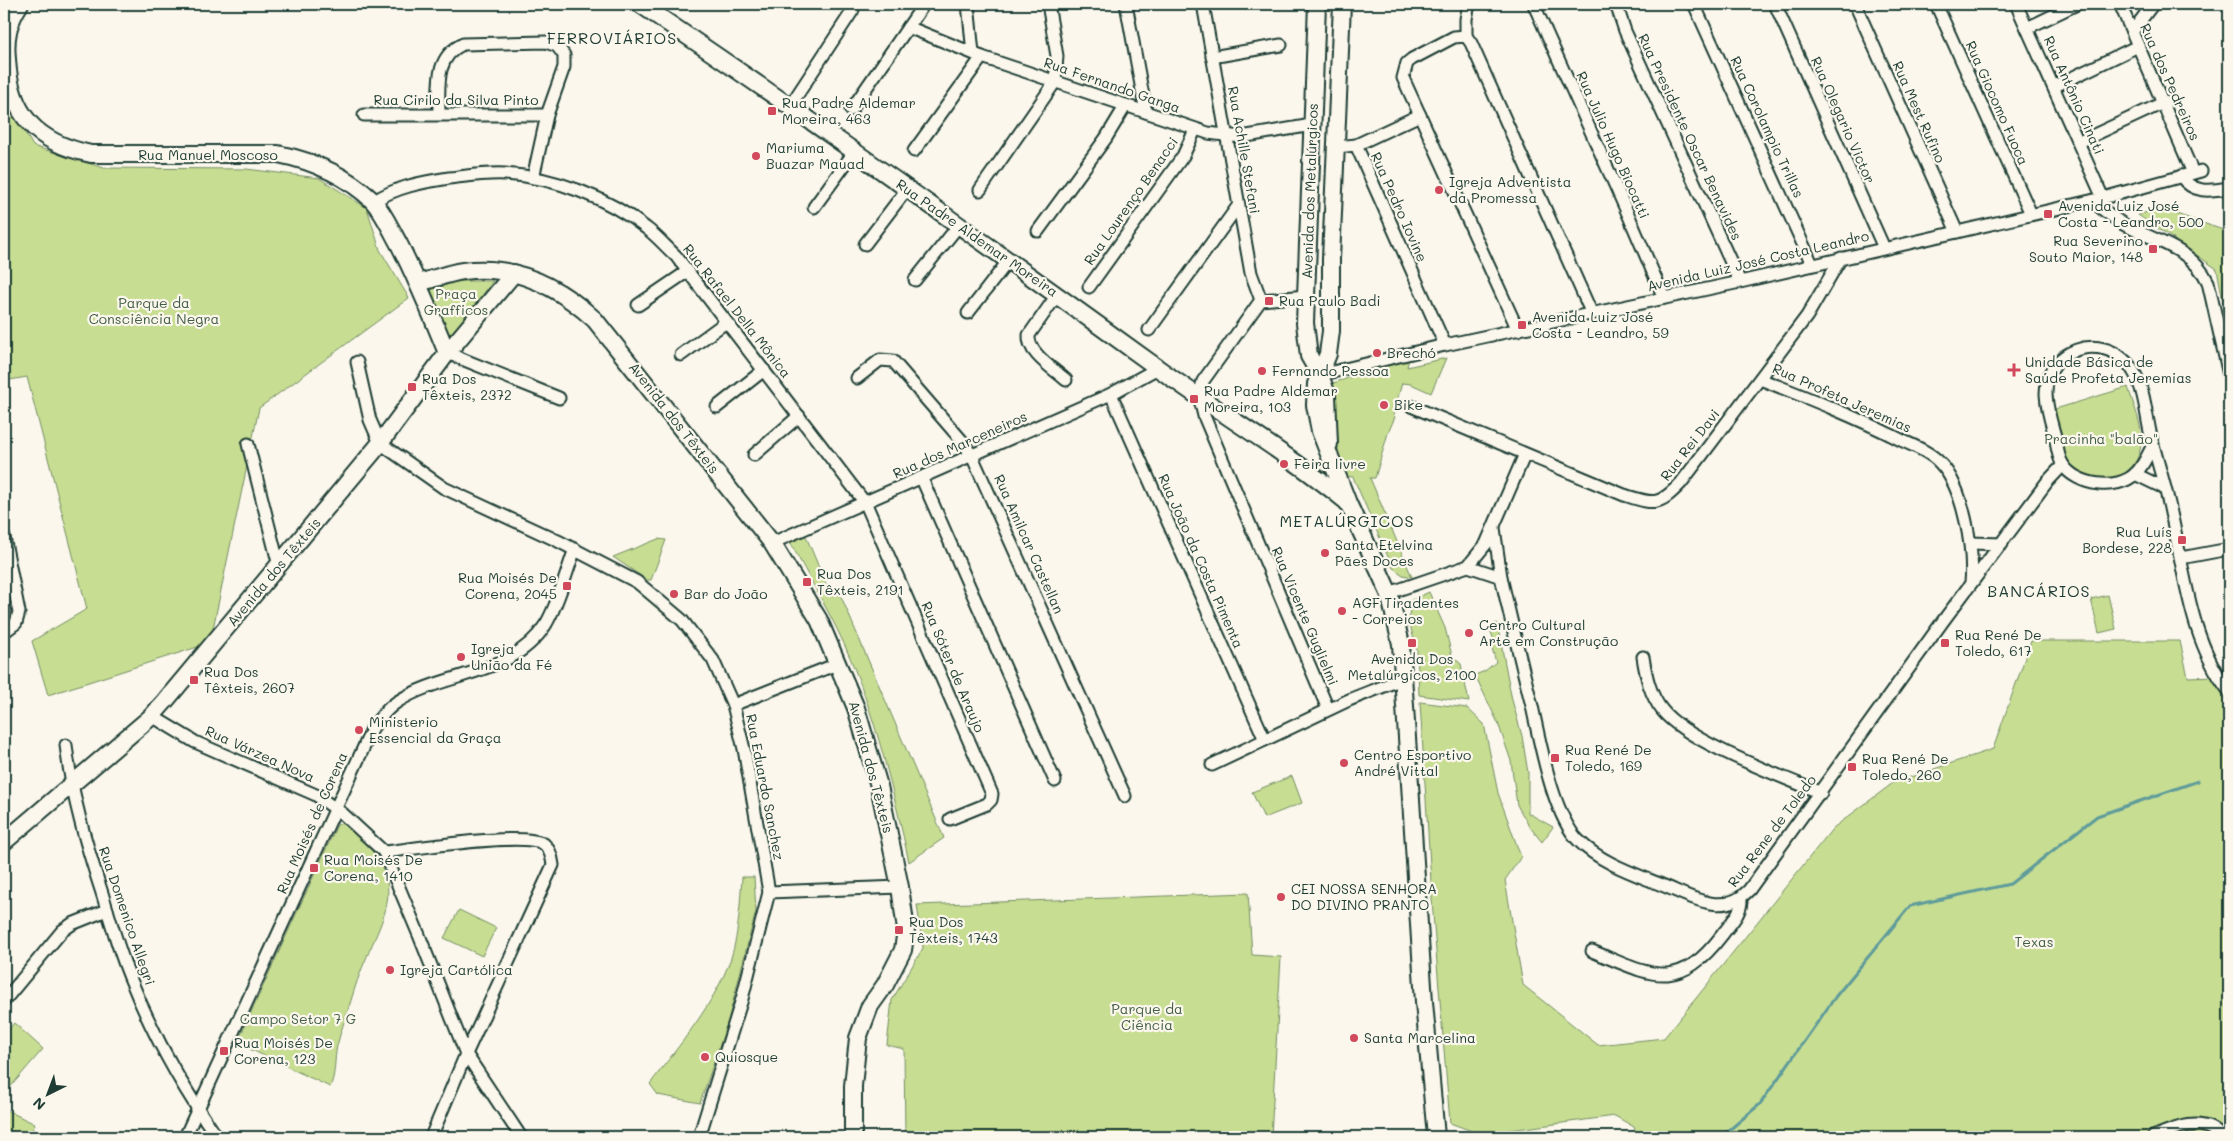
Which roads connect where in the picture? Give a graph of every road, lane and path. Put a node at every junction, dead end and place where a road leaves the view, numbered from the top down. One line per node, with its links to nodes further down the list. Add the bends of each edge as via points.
1 (20, 4): 56 (main road, Rua Manuel Moscoso, via 10,19 6,35 8,78 24,116 45,138 66,149 91,154 278,154 300,158 333,172)
2 (640, 4): 34 (main road, Rua Padre Aldemar Moreira)
3 (924, 4): 22 (street)
4 (968, 4): 28 (street)
5 (1048, 4): 30 (street, via 1057,56)
6 (1126, 4): 36 (street)
7 (1203, 4): 29 (street, Rua Achille Stefani)
8 (1317, 4): 41 (main road, Avenida dos Metalúrgicos)
9 (1342, 4): 46 (main road, Avenida dos Metalúrgicos)
10 (1469, 4): 25 (street)
11 (1616, 4): 71 (street, Rua Presidente Oscar Benavides, via 1625,31)
12 (1694, 4): 67 (street, Rua Corolampio Trillas)
13 (1775, 4): 64 (street, Rua Olegario Victor)
14 (1855, 4): 62 (street, Rua Mest Rufino)
15 (1936, 4): 59 (street, Rua Giocomo Fuoca)
16 (2016, 4): 23 (street, Rua Antônio Cinati)
17 (2078, 4): 23 (street)
18 (2120, 4): 24 (street, Rua dos Pedreiros)
19 (2153, 4): 24 (street)
20 (1534, 5): 76 (street, Rua Julio Hugo Biocatti)
21 (853, 10): 34 (street)
22 (908, 27): 28 (street, Rua Fernando Ganga); 35 (street)
23 (2027, 28): 31 (street, Rua Antônio Cinati)
24 (2132, 32): 27 (street, Rua dos Pedreiros)
25 (1460, 37): 38 (street, via 1407,63 1403,78); 80 (street, via 1471,43)
26 (1281, 45): 29 (street)
27 (2138, 46): 31 (street); 32 (street, Rua dos Pedreiros)
28 (978, 55): 30 (street, Rua Fernando Ganga); 48 (street)
29 (1212, 57): 43 (street, Rua Achille Stefani)
30 (1055, 82): 33 (street, Rua Fernando Ganga); 54 (street)
31 (2055, 86): 44 (street, Rua Antônio Cinati)
32 (2164, 102): 44 (street); 49 (street, Rua dos Pedreiros)
33 (1126, 105): 36 (street, Rua Fernando Ganga); 61 (street)
34 (790, 106): 47 (main road, Rua Padre Aldemar Moreira)
35 (851, 110)
36 (1146, 112): 42 (street, Rua Fernando Ganga)
37 (439, 114): 39 (street, Rua Cirilo da Silva Pinto); 40 (street, Rua Cirilo da Silva Pinto); 40 (street, via 439,72 455,47 529,41 551,43 564,55 564,67)
38 (1420, 114): 45 (street, Rua Pedro Iovine); 83 (street)
39 (364, 115)
40 (547, 116): 51 (street)
41 (1312, 126): 43 (street, Rua Fernando Ganga, via 1241,137); 75 (main road, Avenida dos Metalúrgicos)
42 (1195, 130): 43 (street, Rua Fernando Ganga); 73 (street, Rua Lourenço Benacci, via 1183,156)
43 (1225, 136): 57 (street, Rua Achille Stefani)
44 (2079, 142): 55 (street, Rua Antônio Cinati)
45 (1356, 145): 46 (street); 86 (street, Rua Pedro Iovine)
46 (1336, 147): 84 (main road, Avenida dos Metalúrgicos)
47 (854, 151): 53 (main road, Rua Padre Aldemar Moreira); 58 (street)
48 (914, 151)
49 (2197, 172): 50 (street, Avenida Luiz José Costa Leandro)
50 (2181, 176): 52 (street, via 2196,190); 55 (street, Avenida Luiz José Costa Leandro)
51 (533, 178): 56 (street, Rua Rafael Della Mônica, via 506,174 437,180 394,190); 68 (street, Rua Rafael Della Mônica, via 571,188 614,206 646,228)
52 (2229, 188)
53 (907, 189): 60 (main road, Rua Padre Aldemar Moreira); 63 (street)
54 (980, 190)
55 (2097, 199): 59 (street, Avenida Luiz José Costa Leandro); 93 (street, via 2124,224 2181,252 2202,271 2208,282)
56 (374, 202): 72 (main road, Rua Manuel Moscoso)
57 (1238, 206): 77 (street, Rua Achille Stefani, via 1253,283); 82 (street)
58 (814, 207)
59 (2031, 214): 62 (street, Avenida Luiz José Costa Leandro)
60 (959, 225): 66 (main road, Rua Padre Aldemar Moreira); 70 (street)
61 (1038, 231)
62 (1957, 232): 64 (street, Avenida Luiz José Costa Leandro)
63 (865, 244)
64 (1884, 248): 65 (street, Avenida Luiz José Costa Leandro)
65 (1841, 258): 67 (street, Avenida Luiz José Costa Leandro); 95 (street, Rua Rei Davi, via 1807,316)
66 (1009, 260): 74 (main road, Rua Padre Aldemar Moreira); 79 (street)
67 (1812, 264): 71 (street, Avenida Luiz José Costa Leandro)
68 (688, 271): 78 (street); 81 (street, Rua Rafael Della Mônica)
69 (514, 272): 72 (main road, Avenida dos Têxteis, via 463,271); 87 (main road, Avenida dos Têxteis); 119 (main road, Avenida dos Têxteis, via 555,288 595,320)
70 (915, 280)
71 (1740, 282): 76 (street, Avenida Luiz José Costa Leandro)
72 (419, 283): 87 (main road, Rua Manuel Moscoso)
73 (1089, 287)
74 (1057, 295): 90 (main road, Rua Padre Aldemar Moreira); 96 (street, via 1028,340 1032,349)
75 (1306, 296): 77 (street); 85 (main road, Avenida dos Metalúrgicos)
76 (1664, 298): 80 (street, Avenida Luiz José Costa Leandro)
77 (1261, 300): 98 (street, via 1208,372)
78 (638, 305)
79 (968, 313)
80 (1592, 314): 83 (street, Avenida Luiz José Costa Leandro)
81 (726, 322): 88 (street); 91 (street, Rua Rafael Della Mônica)
82 (1149, 330)
83 (1518, 330): 86 (street, Avenida Luiz José Costa Leandro)
84 (1331, 331): 85 (main road, via 1318,338); 92 (main road, Avenida dos Metalúrgicos, via 1328,354)
85 (1305, 332): 92 (main road, Avenida dos Metalúrgicos, via 1309,356)
86 (1445, 345): 92 (street, Avenida Luiz José Costa Leandro)
87 (447, 353): 99 (street); 103 (main road, Avenida dos Têxteis)
88 (681, 355)
89 (357, 362): 103 (street, via 370,420)
90 (1158, 368): 97 (street, Rua dos Marceneiros); 98 (main road, Rua Padre Aldemar Moreira)
91 (764, 370): 101 (street); 102 (street, Rua Rafael Della Mônica)
92 (1320, 375): 112 (main road, Avenida dos Metalúrgicos, via 1327,395 1328,448)
93 (2229, 375)
94 (857, 378): 108 (street, Rua Amilcar Castellan, via 880,360 893,362)
95 (1760, 379): 106 (street, Rua Rei Davi, via 1682,483 1664,500 1646,501 1624,495); 120 (street, Rua Profeta Jeremias, via 1859,419 1940,463 1952,483)
96 (1066, 380)
97 (1111, 394): 108 (street, Rua dos Marceneiros); 138 (street, Rua João da Costa Pimenta)
98 (1199, 396): 110 (main road, Rua Padre Aldemar Moreira, via 1280,454); 136 (street, Rua Vicente Guglielmi, via 1204,416)
99 (559, 398)
100 (1411, 406): 106 (street, Rua Rei Davi)
101 (717, 407)
102 (799, 416): 107 (street); 116 (street, Rua Rafael Della Mônica)
103 (380, 443): 122 (street, Rua Eduardo Sanchez, via 444,488); 125 (main road, Avenida dos Têxteis)
104 (248, 444): 125 (street)
105 (2153, 445): 109 (street, via 2134,372 2111,350 2084,346 2055,365 2047,382 2047,406); 111 (street); 114 (street)
106 (1525, 454): 117 (street)
107 (754, 455)
108 (972, 456): 113 (street, Rua dos Marceneiros); 144 (street, Rua Amilcar Castellan)
109 (2063, 465): 111 (street, via 2087,482 2102,484 2125,480); 121 (street, Rua Rene de Toledo)
110 (1314, 474): 112 (main road, Rua Padre Aldemar Moreira); 115 (main road, Rua Padre Aldemar Moreira)
111 (2135, 474): 114 (street)
112 (1337, 476): 115 (main road, Avenida dos Metalúrgicos)
113 (922, 479): 116 (street, Rua dos Marceneiros); 141 (street)
114 (2164, 488): 124 (street)
115 (1348, 503): 129 (main road, Avenida dos Metalúrgicos)
116 (866, 504): 119 (street, Rua dos Marceneiros); 146 (street, Rua Sóter de Araujo, via 992,794 987,804)
117 (1494, 528): 126 (street); 127 (street, Rua Rene de Toledo)
118 (4, 537): 130 (street, via 19,612 16,623)
119 (772, 543): 132 (main road, Avenida dos Têxteis, via 819,620)
120 (1971, 543): 121 (street); 128 (street, Rua Profeta Jeremias)
121 (2002, 544): 128 (street, Rua Rene de Toledo)
122 (575, 549): 135 (street, Rua Eduardo Sanchez, via 637,582 682,620 713,660); 145 (street, Rua Moisés de Corena, via 546,623 534,638 503,662 431,686 384,712 373,726)
123 (2229, 550): 124 (street)
124 (2181, 558): 134 (street, via 2187,594 2207,654)
125 (279, 566): 137 (main road, Avenida dos Têxteis)
126 (1468, 566): 127 (street); 129 (street)
127 (1501, 577): 151 (street, Rua Rene de Toledo, via 1547,771 1565,822 1578,840 1598,856 1697,900 1722,904)
128 (1971, 584): 143 (street, Rua Rene de Toledo)
129 (1389, 594): 133 (main road, Avenida dos Metalúrgicos, via 1400,644)
130 (4, 632)
131 (1643, 657): 143 (street, via 1651,692 1662,710 1678,725)
132 (837, 664): 135 (street); 149 (main road, Avenida dos Têxteis, via 856,708 876,777)
133 (1402, 680): 136 (street); 163 (main road, Avenida dos Metalúrgicos)
134 (2229, 691)
135 (733, 705): 150 (street, Rua Eduardo Sanchez)
136 (1328, 709): 138 (street)
137 (152, 716): 142 (main road, Avenida dos Têxteis); 145 (street, Rua Várzea Nova, via 195,742 316,795)
138 (1265, 740): 140 (street)
139 (66, 746): 142 (street, Rua Domenico Allegri)
140 (1212, 765)
141 (1055, 781)
142 (71, 785): 147 (main road, Avenida dos Têxteis); 152 (street, Rua Domenico Allegri)
143 (1821, 793): 151 (street, Rua Rene de Toledo)
144 (1125, 796)
145 (335, 808): 148 (street, Rua Várzea Nova); 156 (street, Rua Moisés de Corena)
146 (950, 819)
147 (4, 840)
148 (384, 852): 155 (street, Rua Várzea Nova); 155 (street, via 530,839 544,844 552,855 553,865)
149 (900, 887): 150 (street); 162 (main road, Avenida dos Têxteis, via 906,930 903,950 870,1006 858,1038 853,1086)
150 (769, 892): 161 (street, Rua Eduardo Sanchez, via 742,999)
151 (1741, 899): 153 (street, via 1739,912 1704,958 1691,968 1674,974 1650,973)
152 (107, 910): 154 (street, via 62,931); 156 (street, Rua Domenico Allegri, via 130,980)
153 (1592, 951)
154 (4, 1001)
155 (466, 1054): 159 (street); 160 (street, Rua Várzea Nova)
156 (197, 1110): 157 (street, Rua Moisés de Corena); 158 (street, Rua Domenico Allegri)
157 (185, 1137)
158 (217, 1137)
159 (430, 1137)
160 (521, 1137)
161 (699, 1137)
162 (853, 1137)
163 (1436, 1137)
164 (2153, 1137): 165 (street, via 2178,1126 2196,1124 2217,1131)
165 (2221, 1137)

